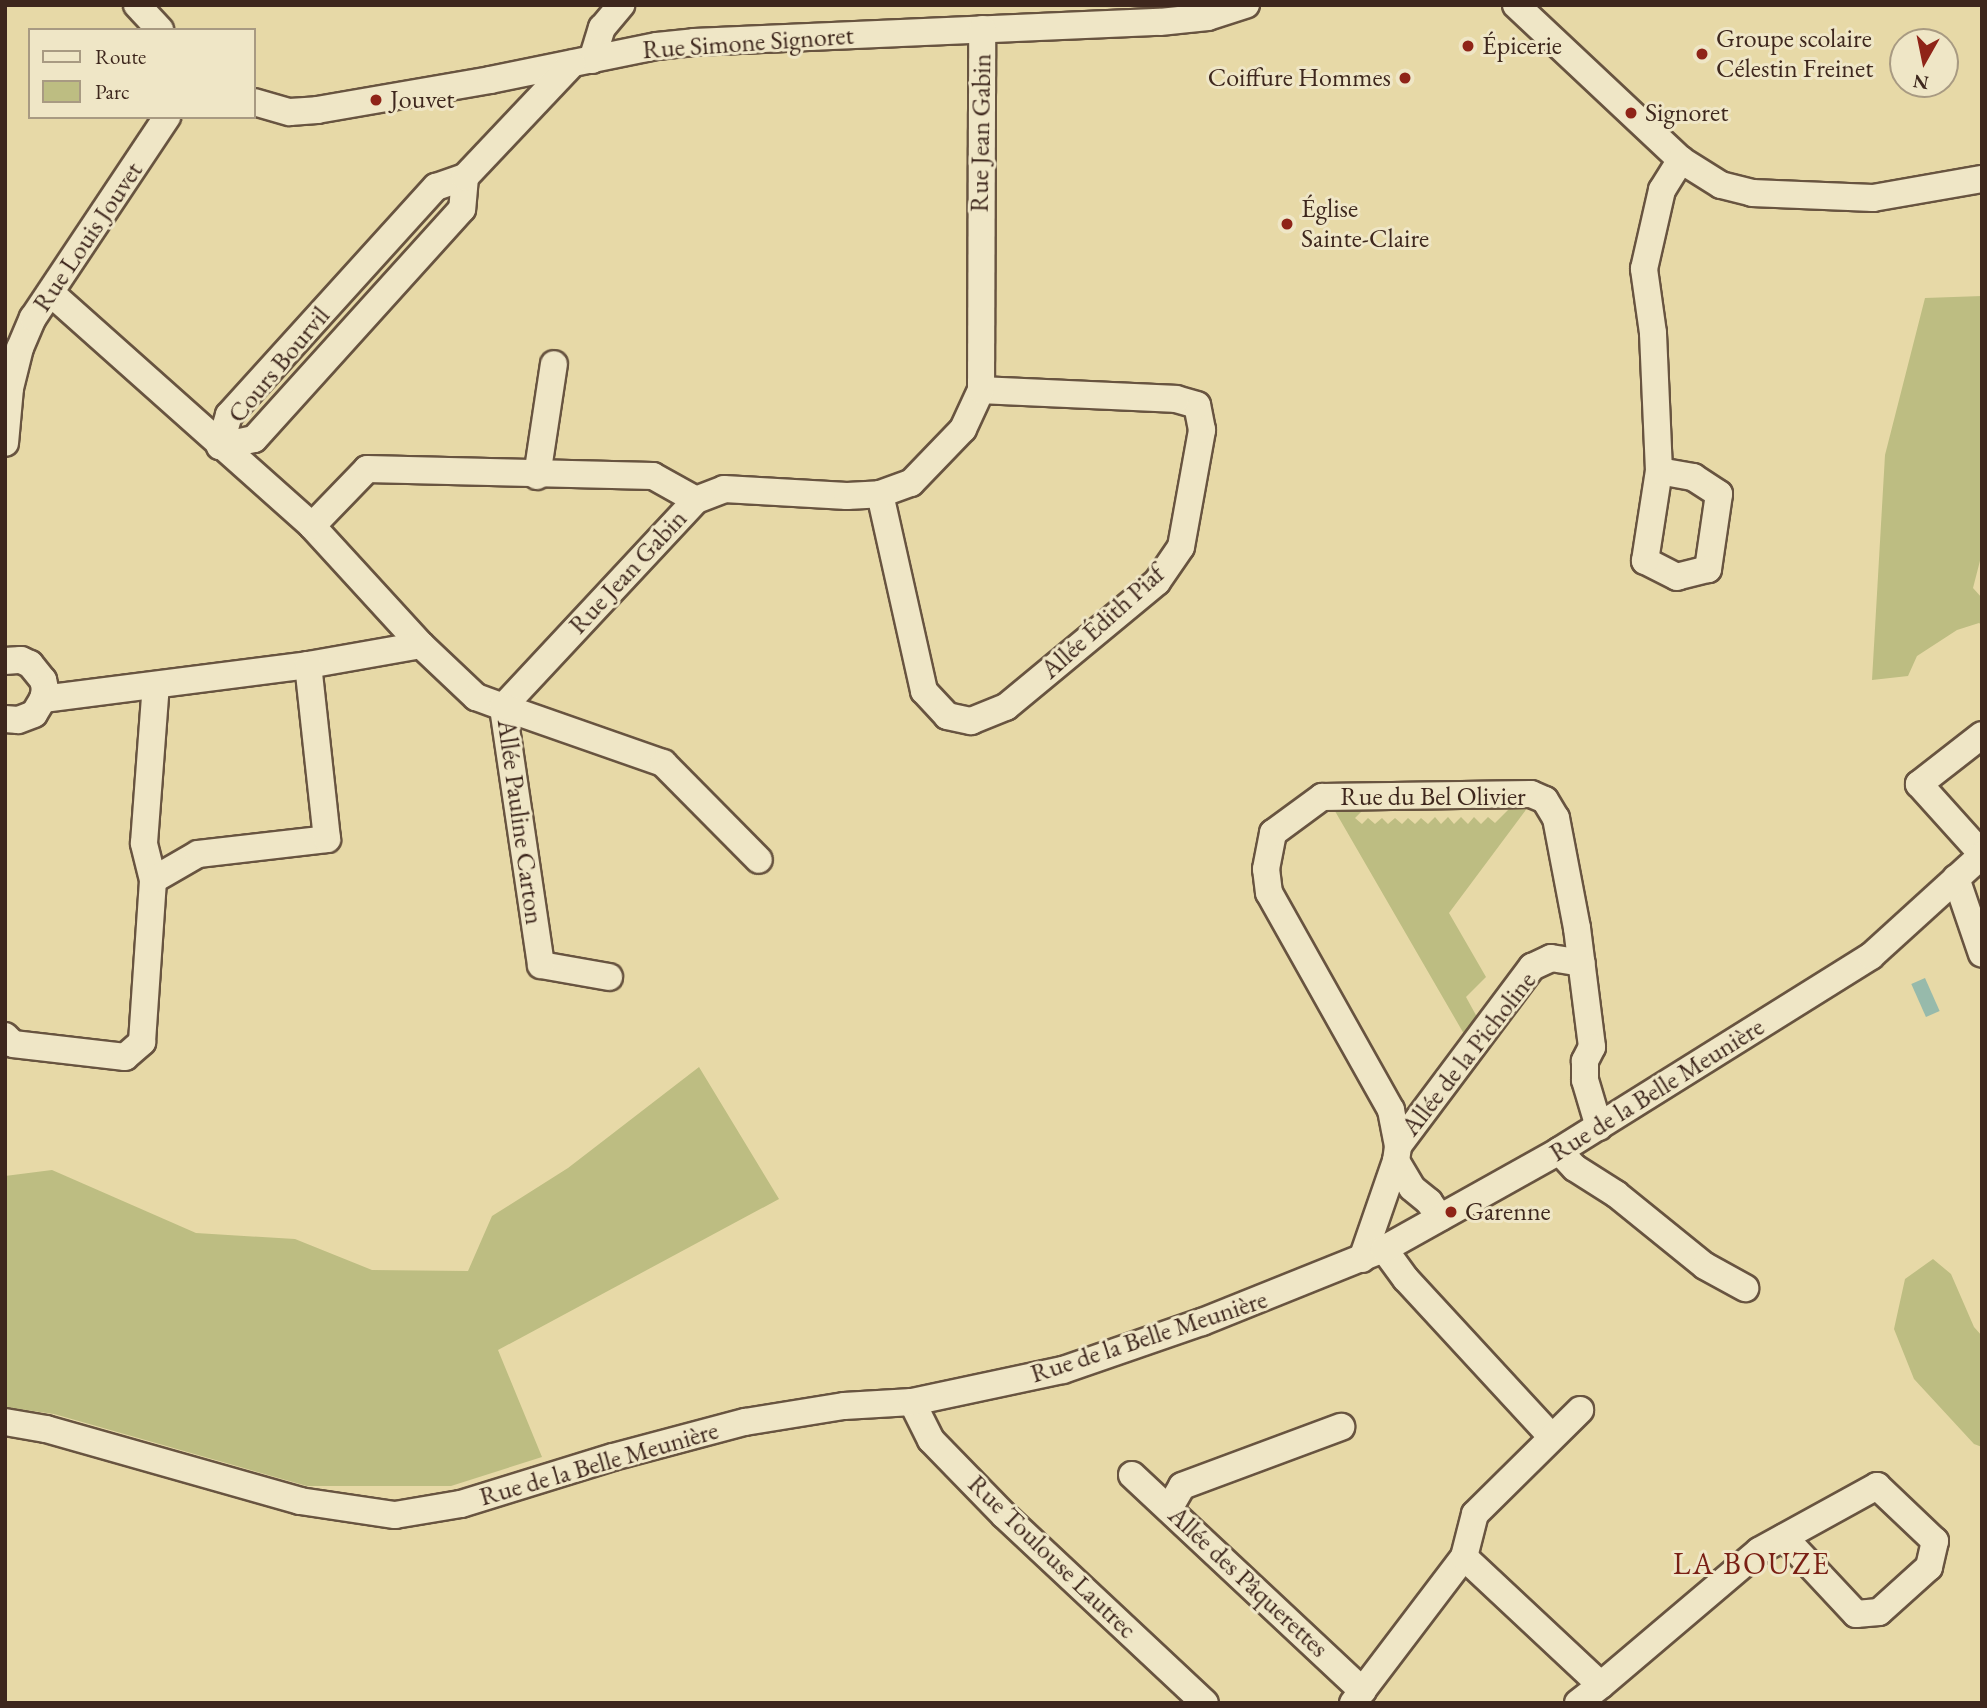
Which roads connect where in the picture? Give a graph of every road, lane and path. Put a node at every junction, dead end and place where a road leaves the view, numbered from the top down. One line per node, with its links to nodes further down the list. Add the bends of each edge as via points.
1 (138, 5): 5 (street)
2 (621, 5): 7 (street, Cours Bourvil)
3 (1246, 5): 6 (street, Rue Simone Signoret, via 1208,17 1160,22)
4 (1516, 5): 10 (street)
5 (158, 28)
6 (982, 29): 7 (street, Rue Simone Signoret, via 726,39 657,46); 15 (street, Rue Jean Gabin)
7 (582, 62): 8 (street, Rue Simone Signoret, via 317,110 290,112); 11 (street, Cours Bourvil)
8 (256, 103)
9 (166, 119): 13 (street, Rue Louis Jouvet)
10 (1681, 160): 12 (street, via 1721,185 1829,198 1873,198); 18 (street, via 1662,190 1644,269 1653,332)
11 (466, 177): 17 (street, Cours Bourvil, via 436,187 229,415); 17 (street, Cours Bourvil, via 462,209 254,439)
12 (1982, 178)
13 (52, 294): 16 (street, Rue Louis Jouvet, via 33,318 20,348 10,388); 17 (street)
14 (554, 364): 19 (street)
15 (981, 390): 20 (street, Rue Jean Gabin, via 963,429 911,483); 20 (street, Allée Édith Piaf, via 1176,399 1197,405 1202,430 1181,547 1157,582 1006,707 971,721 947,716 924,691)
16 (5, 443)
17 (220, 446): 22 (street)
18 (1659, 471)
19 (537, 476): 21 (street, via 653,476); 22 (street, via 367,469)
20 (880, 494): 21 (street, Rue Jean Gabin, via 724,489)
21 (696, 500): 28 (street, Rue Jean Gabin)
22 (312, 526): 23 (street)
23 (421, 645): 25 (street); 28 (street, via 476,697)
24 (6, 660): 27 (street, via 21,660 37,671 43,680)
25 (308, 665): 26 (street); 34 (street, via 327,839 198,854)
26 (156, 685): 27 (street); 34 (street, via 144,843)
27 (43, 699): 29 (street, via 34,714)
28 (503, 707): 32 (street, Allée Pauline Carton, via 663,763); 37 (street, Allée Pauline Carton, via 541,965)
29 (6, 721)
30 (1982, 735): 31 (street, via 1919,784)
31 (1982, 855): 33 (street, Rue de la Belle Meunière)
32 (759, 860)
33 (1956, 878): 35 (street); 39 (street, Rue de la Belle Meunière, via 1871,956)
34 (153, 880): 38 (street, via 142,1042 125,1057 13,1044)
35 (1982, 954)
36 (1581, 963): 39 (street, Rue du Bel Olivier, via 1592,1047 1585,1061 1585,1080); 41 (street, Allée de la Picholine, via 1551,958 1532,967); 41 (street, Rue du Bel Olivier, via 1556,818 1545,800 1531,794 1322,797 1273,833 1266,869 1269,893 1391,1110)
37 (608, 977)
38 (5, 1036)
39 (1599, 1127): 40 (street, Rue de la Belle Meunière)
40 (1559, 1151): 42 (street, Rue de la Belle Meunière); 44 (street, via 1705,1266)
41 (1397, 1154): 42 (street, via 1412,1188); 43 (street)
42 (1440, 1218): 43 (street, Rue de la Belle Meunière)
43 (1373, 1254): 45 (street, Rue de la Belle Meunière, via 1202,1322 1063,1370); 49 (street, via 1406,1279)
44 (1745, 1288)
45 (912, 1402): 47 (street, Rue de la Belle Meunière, via 832,1407 745,1422 461,1504 395,1515 300,1501); 56 (street, Rue Toulouse Lautrec, via 940,1450)
46 (1580, 1410): 49 (street)
47 (5, 1422)
48 (1341, 1427): 51 (street, via 1182,1486)
49 (1552, 1437): 53 (street, via 1475,1514)
50 (1132, 1475): 51 (street, Allée des Pâquerettes)
51 (1170, 1507): 55 (street, Allée des Pâquerettes)
52 (1784, 1538): 52 (street, via 1856,1614 1879,1612 1929,1567 1935,1541 1877,1486); 54 (street, via 1759,1551)
53 (1464, 1557): 54 (street); 55 (street)
54 (1601, 1685): 57 (street)
55 (1358, 1697)
56 (1205, 1703)
57 (1578, 1703)

